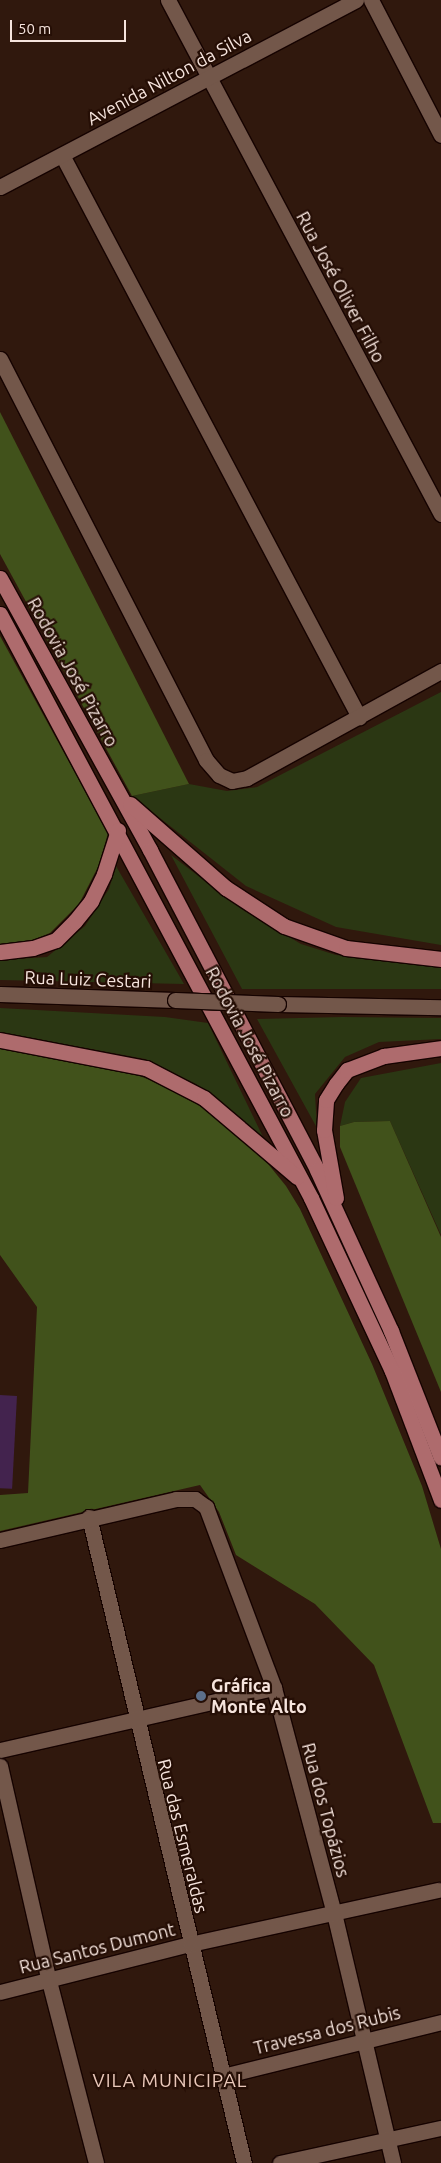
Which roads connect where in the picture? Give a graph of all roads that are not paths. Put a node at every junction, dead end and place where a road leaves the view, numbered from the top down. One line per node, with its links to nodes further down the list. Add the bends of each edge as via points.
1 (168, 0): 4 (street, Rua José Oliver Filho)
2 (356, 0): 4 (street, Avenida Nilton da Silva)
3 (371, 0): 5 (street)
4 (209, 77): 6 (street, Avenida Nilton da Silva); 9 (street, Rua José Oliver Filho)
5 (441, 135)
6 (62, 155): 7 (street, Avenida Nilton da Silva); 13 (street)
7 (0, 187)
8 (0, 359): 13 (street, via 206,760 219,775 232,781 247,778)
9 (441, 514)
10 (0, 578): 14 (main road, Rodovia José Pizarro)
11 (0, 614): 15 (main road, Rodovia José Pizarro)
12 (441, 672): 13 (street)
13 (359, 717)
14 (122, 796): 17 (main road, via 226,888 284,926 346,948); 23 (main road, Rodovia José Pizarro)
15 (118, 830): 16 (main road, via 92,900 75,921 56,940 33,948); 22 (main road, Rodovia José Pizarro)
16 (0, 952)
17 (441, 959)
18 (0, 994): 19 (street, Rua Luiz Cestari, bridge)
19 (441, 1007)
20 (0, 1040): 22 (main road, via 146,1068 204,1098)
21 (441, 1048): 23 (main road, via 384,1056 348,1070 326,1100 327,1156)
22 (302, 1181): 25 (main road, Rodovia José Pizarro, via 383,1350)
23 (341, 1221): 24 (main road, Rodovia José Pizarro, via 391,1331)
24 (441, 1458)
25 (441, 1500)
26 (89, 1517): 27 (street); 28 (street, Rua dos Topázios, via 176,1499 195,1499 206,1507 213,1518); 29 (street, Rua das Esmeraldas)
27 (0, 1540)
28 (274, 1688): 29 (street); 33 (street, Rua dos Topázios)
29 (136, 1722): 30 (street); 34 (street, Rua das Esmeraldas)
30 (0, 1750)
31 (0, 1766): 35 (street)
32 (438, 1890): 33 (street, Rua Santos Dumont)
33 (334, 1914): 34 (street, Rua Santos Dumont); 38 (street, Rua dos Topázios)
34 (190, 1944): 35 (street, Rua Santos Dumont); 39 (street, Rua das Esmeraldas)
35 (50, 1981): 36 (street, Rua Santos Dumont); 42 (street)
36 (0, 1992)
37 (441, 2022): 38 (street, Travessa dos Rubis)
38 (365, 2040): 39 (street, Travessa dos Rubis); 41 (street, Rua dos Topázios)
39 (223, 2076): 43 (street, Rua das Esmeraldas)
40 (441, 2128): 41 (street)
41 (387, 2139): 44 (street); 45 (street, Rua dos Topázios)
42 (96, 2163)
43 (244, 2163)
44 (280, 2163)
45 (393, 2163)

